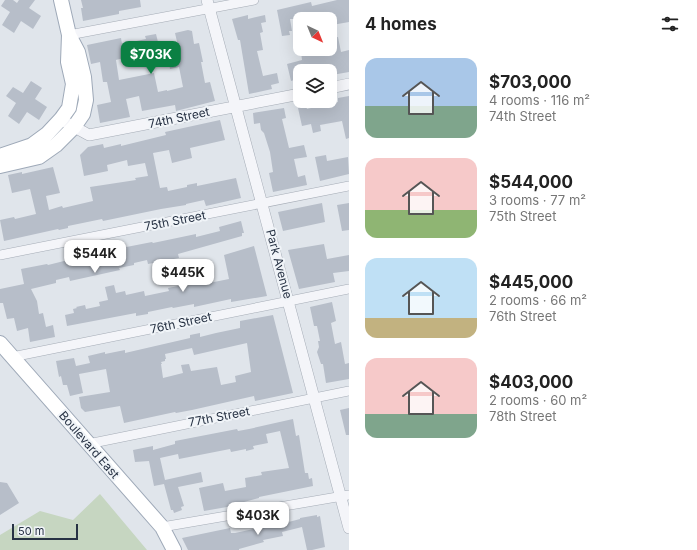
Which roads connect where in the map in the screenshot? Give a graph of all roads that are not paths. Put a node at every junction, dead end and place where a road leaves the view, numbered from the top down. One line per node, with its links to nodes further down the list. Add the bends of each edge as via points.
1 (61, 0): 4 (main road)
2 (254, 0): 3 (street)
3 (208, 4): 4 (street); 8 (street, Park Avenue)
4 (70, 35): 9 (main road, via 68,62 73,84 69,108); 10 (main road, via 78,52 86,100 83,114)
5 (349, 84): 6 (street)
6 (337, 87)
7 (293, 95): 8 (street, 74th Street)
8 (236, 106): 10 (street, 74th Street, via 89,135); 14 (street, Park Avenue)
9 (61, 119): 10 (street, 74th Street); 11 (main road, via 32,145)
10 (74, 128): 12 (main road, via 39,157)
11 (0, 156)
12 (0, 166)
13 (349, 186): 14 (street, 75th Street)
14 (263, 204): 15 (street, 75th Street); 17 (street, Park Avenue)
15 (0, 255)
16 (349, 289): 17 (street, 76th Street)
17 (288, 301): 19 (street, 76th Street); 21 (street, Park Avenue)
18 (0, 343): 19 (main road, Boulevard East)
19 (12, 357): 22 (main road, Boulevard East)
20 (349, 391): 21 (street, 77th Street)
21 (315, 398): 22 (street, 77th Street); 23 (street, Park Avenue)
22 (95, 447): 24 (main road, Boulevard East)
23 (345, 496): 24 (street); 25 (street, Park Avenue)
24 (162, 527): 26 (main road, Boulevard East)
25 (349, 528)
26 (174, 550)

